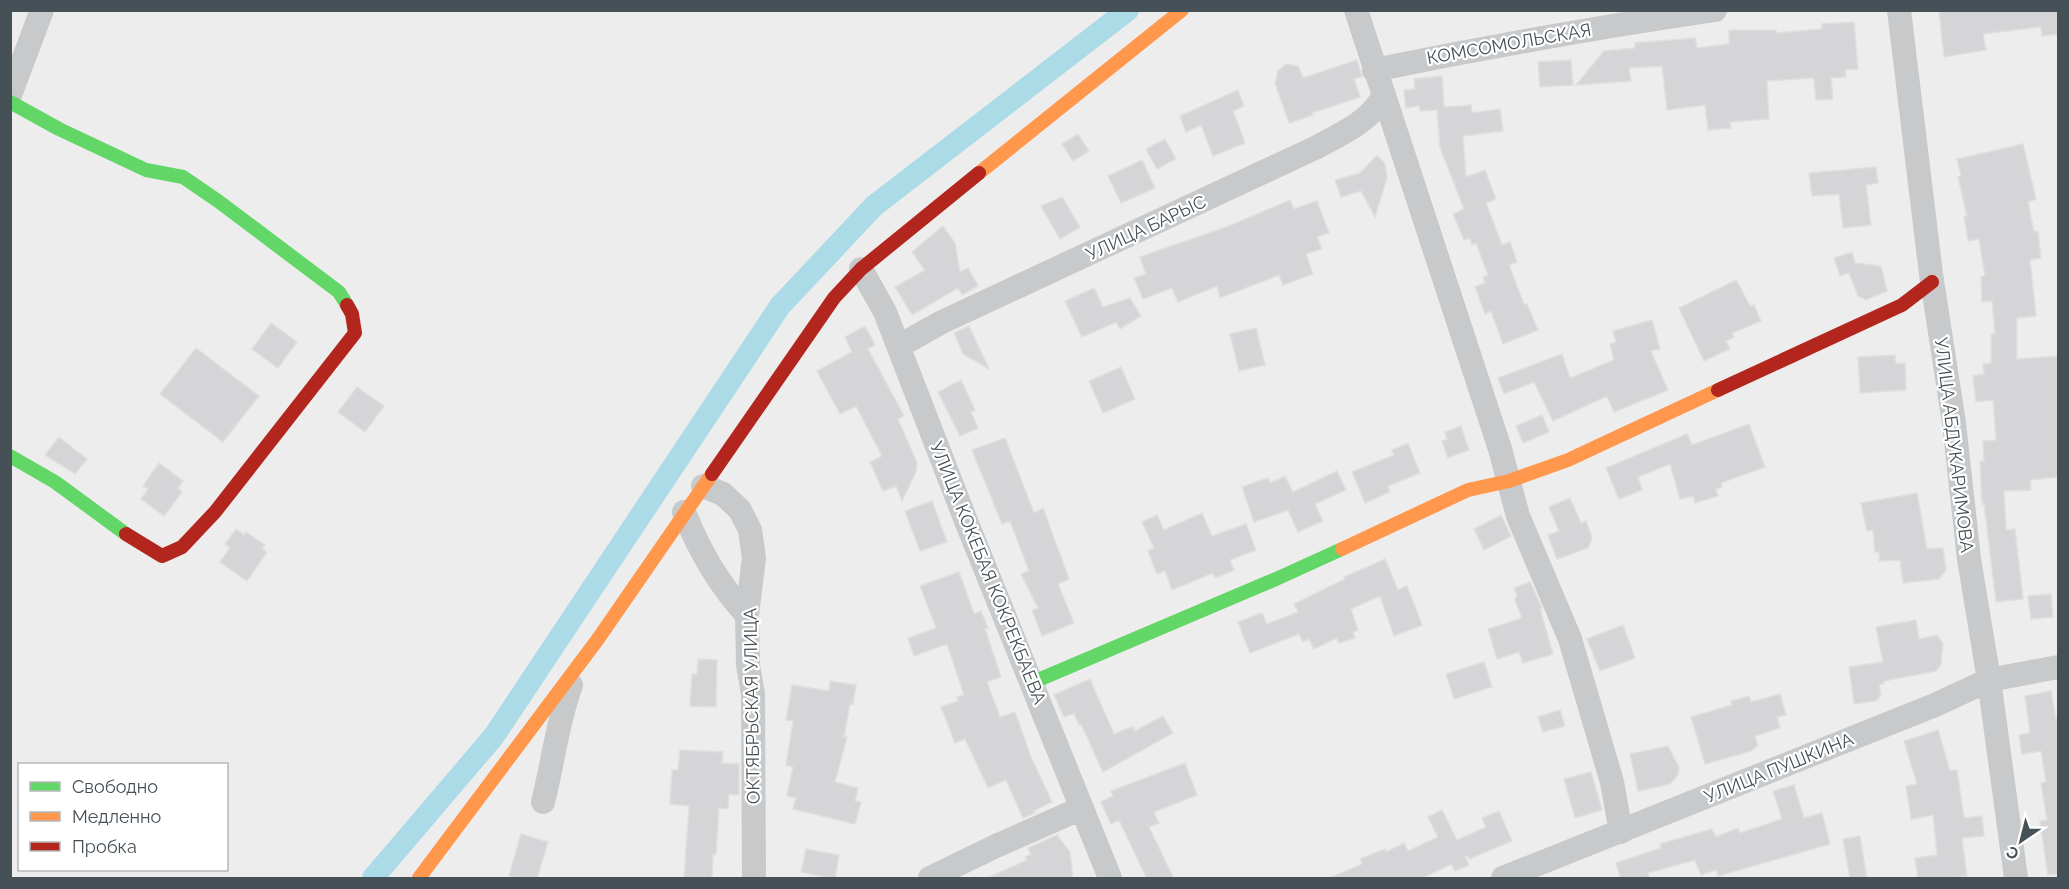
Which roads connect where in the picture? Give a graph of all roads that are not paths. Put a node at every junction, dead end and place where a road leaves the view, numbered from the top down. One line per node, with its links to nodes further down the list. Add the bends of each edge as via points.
1 (42, 10): 7 (street)
2 (1182, 10): 10 (street)
3 (1356, 10): 6 (street)
4 (1715, 10): 6 (street, КОМСОМОЛЬСКАЯ)
5 (1899, 10): 11 (street, УЛИЦА АБДУКАРИМОВА)
6 (1374, 70): 8 (street)
7 (10, 95)
8 (1383, 97): 12 (street, УЛИЦА БАРЫС, via 1363,121 1315,148 942,322); 14 (street)
9 (10, 102): 13 (street, via 135,165 183,177 201,189 339,292 352,314 356,333 215,512 182,547 162,556 55,482)
10 (861, 269): 12 (street, УЛИЦА КОКЕБАЯ КОКРЕКБАЕВА); 15 (street, via 834,298)
11 (1932, 282): 14 (street, via 1902,305 1568,460); 20 (street, УЛИЦА АБДУКАРИМОВА)
12 (899, 346): 21 (street, УЛИЦА КОКЕБАЯ КОКРЕКБАЕВА)
13 (10, 456)
14 (1509, 481): 21 (street, via 1468,490 1276,579); 24 (street, via 1518,516 1570,639 1611,782)
15 (703, 486): 16 (street); 17 (street, ОКТЯБРЬСКАЯ УЛИЦА, via 723,494 740,510 750,530 754,558)
16 (684, 512): 17 (street, via 699,549); 18 (street)
17 (747, 615): 26 (street, ОКТЯБРЬСКАЯ УЛИЦА, via 753,694)
18 (578, 666): 22 (street, via 562,710); 25 (street)
19 (2058, 667): 20 (street, УЛИЦА ПУШКИНА)
20 (1989, 680): 24 (street, УЛИЦА ПУШКИНА); 30 (street, УЛИЦА АБДУКАРИМОВА)
21 (1031, 682): 23 (street, УЛИЦА КОКЕБАЯ КОКРЕКБАЕВА)
22 (543, 802)
23 (1082, 808): 27 (street); 28 (street, УЛИЦА КОКЕБАЯ КОКРЕКБАЕВА)
24 (1621, 832): 29 (street, УЛИЦА ПУШКИНА)
25 (419, 879)
26 (754, 879)
27 (930, 879)
28 (1110, 879)
29 (1503, 879)
30 (2016, 879)

